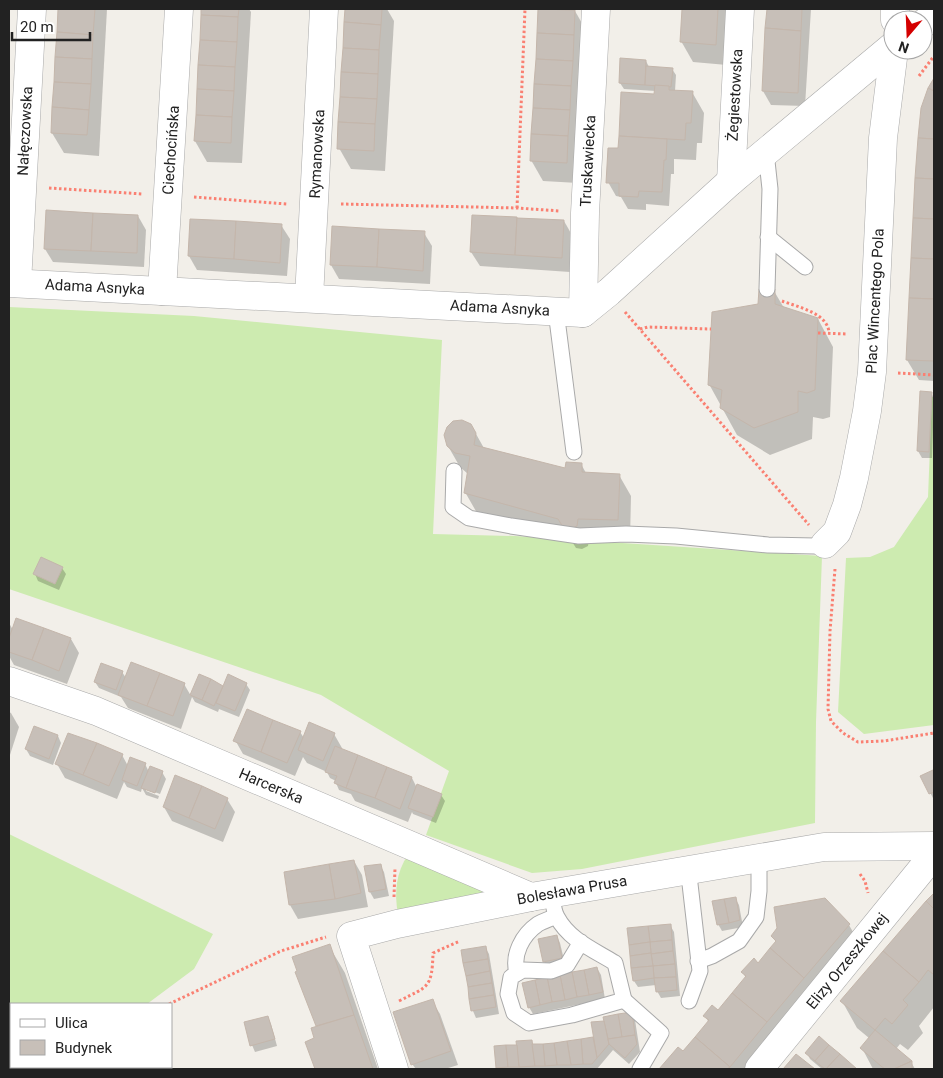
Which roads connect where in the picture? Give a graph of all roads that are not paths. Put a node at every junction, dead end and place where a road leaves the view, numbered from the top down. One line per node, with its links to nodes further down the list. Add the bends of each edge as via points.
1 (32, 9): 12 (street, Nałęczowska)
2 (179, 9): 13 (street, Ciechocińska)
3 (324, 9): 15 (street, Rymanowska)
4 (596, 9): 17 (street, Truskawiecka)
5 (740, 9): 9 (street, Żegiestowska)
6 (883, 56): 8 (street)
7 (892, 60): 20 (street, Plac Wincentego Pola, via 882,138 868,411 852,487)
8 (766, 152): 9 (street); 10 (lane, via 770,189)
9 (731, 181): 17 (street)
10 (768, 237): 11 (lane); 14 (lane)
11 (804, 267)
12 (13, 283): 13 (street, Adama Asnyka)
13 (162, 291): 15 (street, Adama Asnyka)
14 (771, 293)
15 (309, 298): 16 (street, Adama Asnyka)
16 (556, 311): 17 (street, Adama Asnyka); 18 (lane)
17 (583, 312)
18 (574, 452)
19 (454, 471): 20 (lane, via 453,507 469,518 579,536 676,536 815,546)
20 (830, 554)
21 (9, 681): 25 (street, Harcerska, via 96,711)
22 (758, 858): 23 (street, Bolesława Prusa, via 824,847); 24 (street, Bolesława Prusa); 27 (lane, via 756,917 739,941)
23 (932, 858): 33 (street, Elizy Orzeszkowej)
24 (690, 869): 25 (street, Bolesława Prusa); 27 (lane)
25 (546, 902): 26 (lane, via 572,937); 28 (lane, via 537,925 520,944 515,965); 31 (street, Bolesława Prusa, via 397,924 351,936)
26 (581, 942): 28 (lane, via 567,965 551,971 523,970); 29 (lane, via 615,964)
27 (698, 961): 30 (lane, via 700,971)
28 (517, 973): 29 (lane, via 512,977 508,994 514,1013 529,1022 572,1015)
29 (624, 1000): 32 (lane, via 661,1033)
30 (689, 1001)
31 (394, 1069)
32 (640, 1069)
33 (759, 1069)

